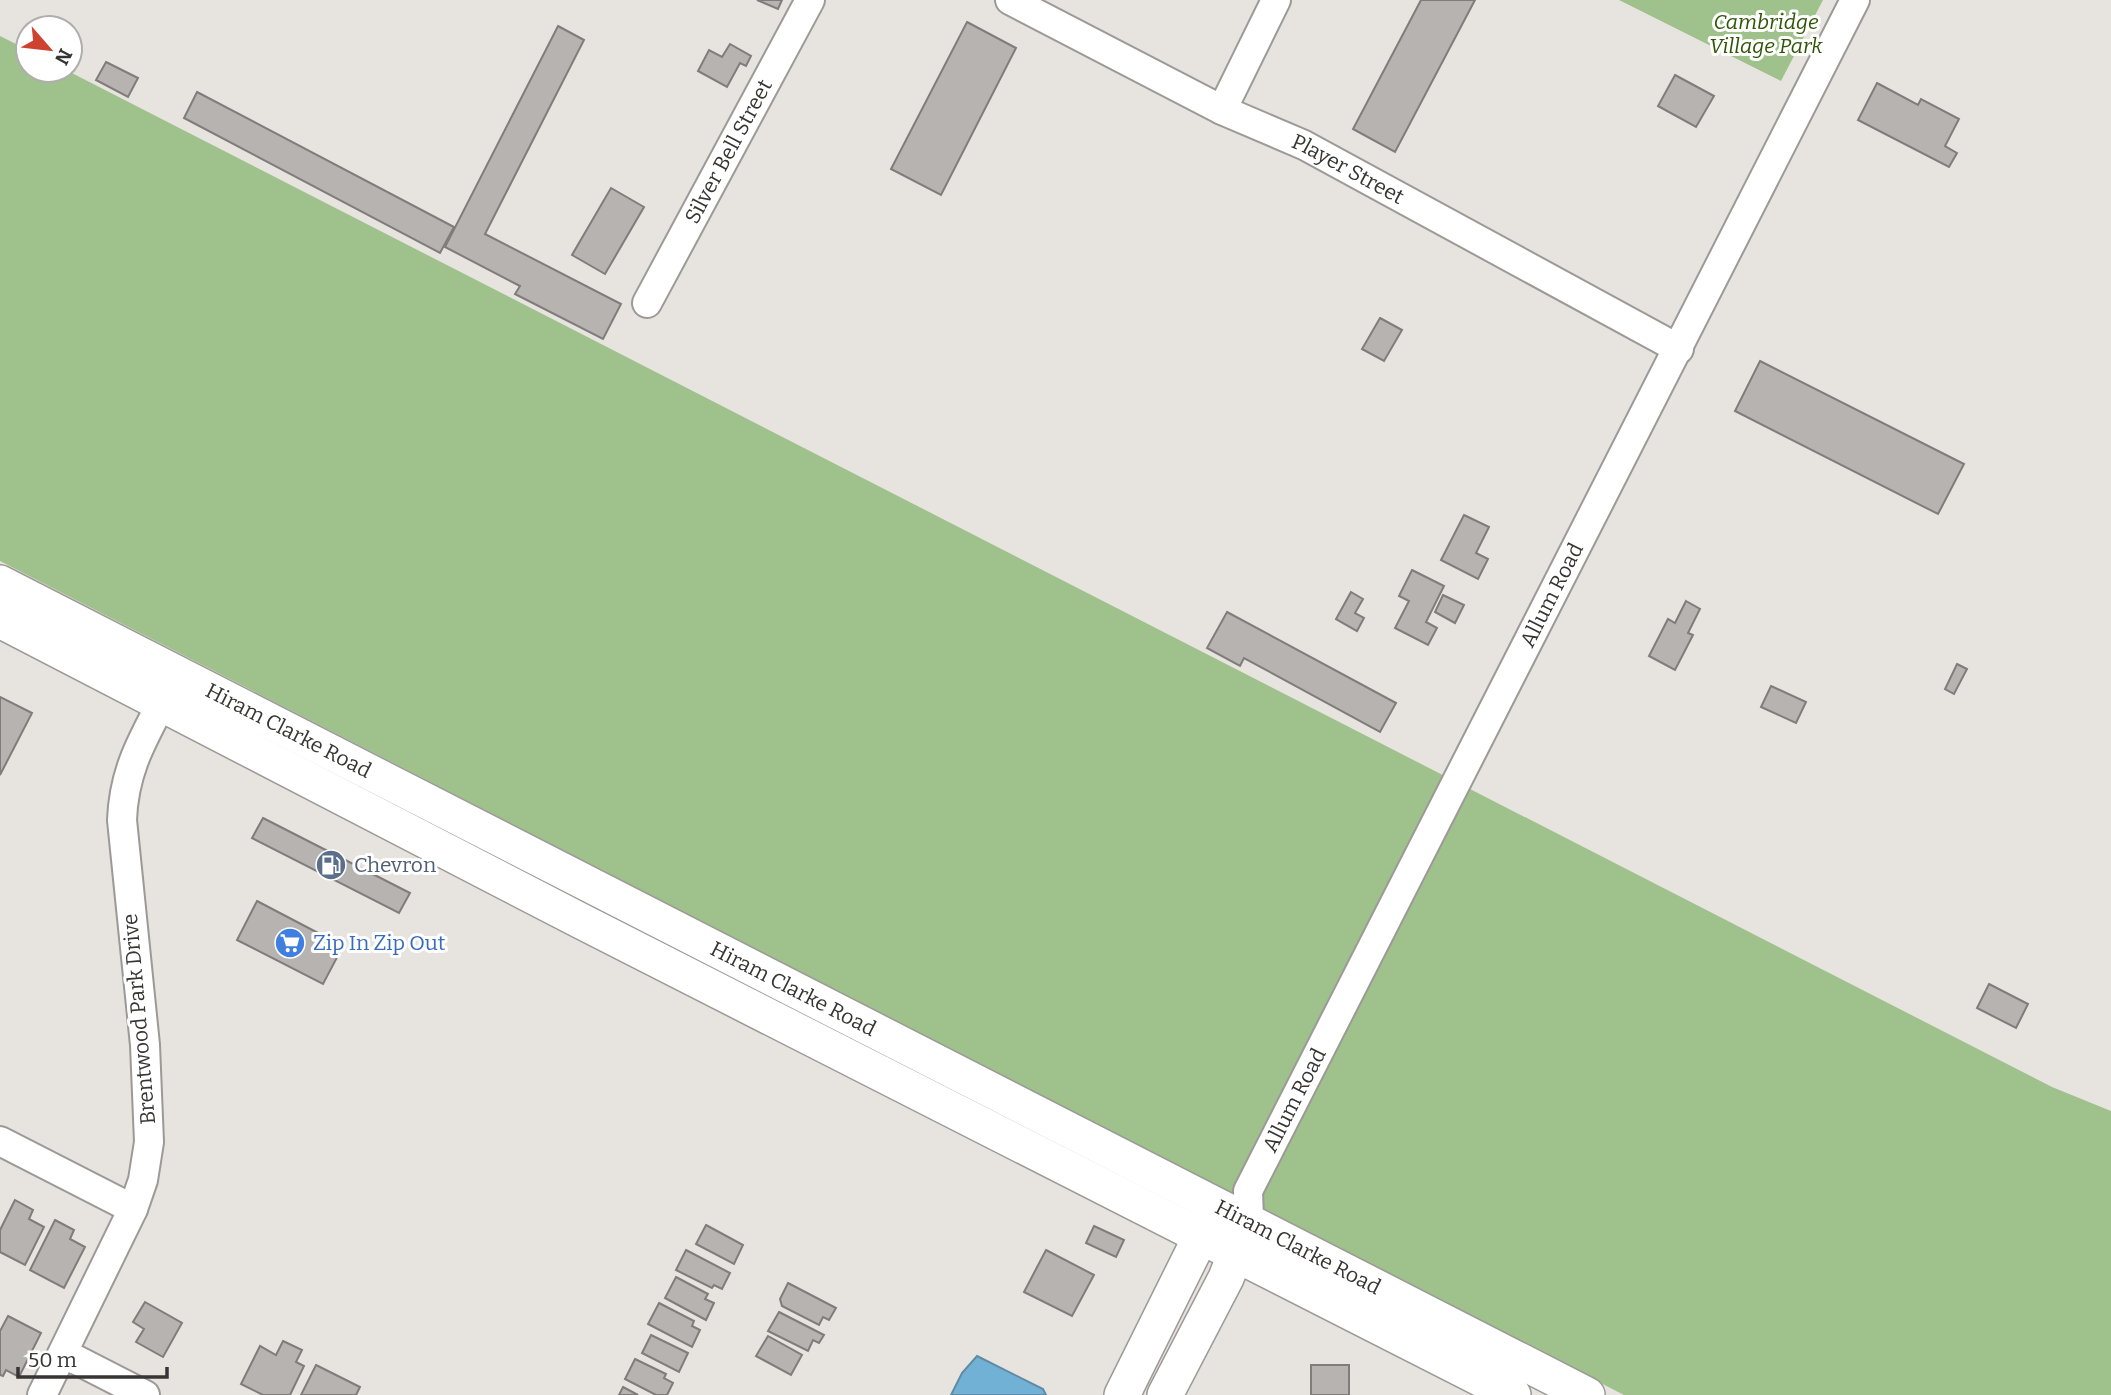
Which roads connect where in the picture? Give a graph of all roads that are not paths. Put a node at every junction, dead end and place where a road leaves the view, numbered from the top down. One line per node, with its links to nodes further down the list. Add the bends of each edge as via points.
1 (810, 0): 6 (street, Silver Bell Street)
2 (1010, 0): 5 (street, Player Street)
3 (1276, 0): 5 (street)
4 (1856, 0): 7 (street, Allum Road)
5 (1222, 110): 7 (street, Player Street, via 1304,145)
6 (647, 303)
7 (1679, 349): 19 (street, Allum Road)
8 (0, 583): 10 (main road, Hiram Clarke Road)
9 (0, 620): 10 (main road, Hiram Clarke Road)
10 (169, 689): 11 (main road, Hiram Clarke Road); 12 (main road, Hiram Clarke Road); 18 (street, Brentwood Park Drive, via 132,760 123,790 149,1142)
11 (477, 827): 12 (main road); 13 (main road, Hiram Clarke Road)
12 (459, 856): 14 (main road, Hiram Clarke Road)
13 (705, 943): 14 (main road); 15 (main road, Hiram Clarke Road)
14 (689, 975): 16 (main road, Hiram Clarke Road)
15 (930, 1058): 16 (main road); 19 (main road, Hiram Clarke Road)
16 (915, 1089): 19 (main road, Hiram Clarke Road)
17 (0, 1141): 18 (street)
18 (133, 1209): 21 (street, Brentwood Park Drive)
19 (1229, 1212): 20 (main road, Hiram Clarke Road); 24 (main road); 27 (main road, Hiram Clarke Road)
20 (1237, 1252): 25 (main road); 26 (main road, Hiram Clarke Road)
21 (63, 1353): 22 (street, Brentwood Park Drive); 23 (street)
22 (42, 1395)
23 (145, 1395)
24 (1122, 1395)
25 (1165, 1395)
26 (1513, 1395)
27 (1587, 1395)

